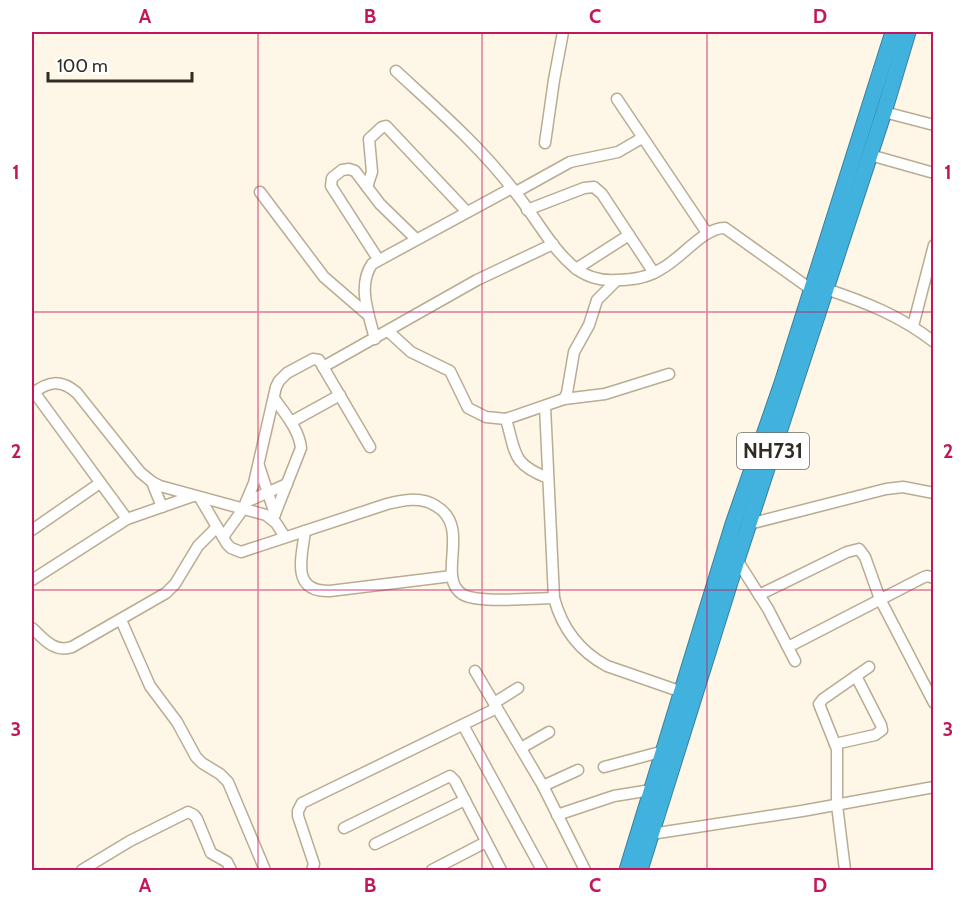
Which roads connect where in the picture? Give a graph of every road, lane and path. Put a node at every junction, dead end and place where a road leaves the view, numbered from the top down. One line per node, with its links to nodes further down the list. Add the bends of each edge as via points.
1 (563, 32): 9 (street)
2 (893, 32): 26 (highway, NH731)
3 (908, 32): 6 (highway, NH731)
4 (396, 71): 13 (street, via 437,108)
5 (617, 99): 8 (street)
6 (884, 112): 7 (street); 10 (highway, NH731)
7 (933, 125)
8 (642, 138): 13 (street, via 618,152 570,162); 17 (street)
9 (545, 143)
10 (870, 154): 11 (street); 26 (highway, NH731)
11 (933, 173)
12 (367, 187): 16 (street, via 372,172 369,139 386,126); 19 (street); 22 (street, via 349,169 336,174 330,183)
13 (514, 190): 15 (street); 16 (street)
14 (260, 192): 27 (street, via 329,283)
15 (527, 210): 18 (street, via 594,187); 20 (street)
16 (467, 212): 19 (street)
17 (708, 233): 24 (street); 26 (street, via 719,227 731,230)
18 (629, 235): 23 (street); 24 (street)
19 (416, 239): 22 (street)
20 (553, 243): 23 (street); 29 (street, via 477,280)
21 (933, 245): 28 (street)
22 (378, 260): 27 (street, via 369,268 365,284)
23 (576, 269): 25 (street)
24 (654, 273): 25 (street)
25 (616, 281): 37 (street, via 594,304 589,325 574,352)
26 (819, 290): 28 (street, via 879,308); 54 (highway, NH731); 75 (highway, NH731, via 733,524)
27 (369, 317): 30 (street)
28 (913, 326): 31 (street)
29 (388, 331): 30 (street); 39 (street, via 411,352 450,371 471,410 486,417)
30 (375, 339): 32 (street)
31 (933, 342)
32 (323, 367): 35 (street); 36 (street, via 315,358 287,373 276,387)
33 (669, 374): 37 (street, via 612,392)
34 (33, 393): 44 (street, via 47,383 69,386); 45 (street)
35 (340, 395): 40 (street); 41 (street)
36 (274, 398): 40 (street); 42 (street)
37 (564, 399): 38 (street)
38 (545, 406): 39 (street); 43 (street)
39 (506, 419): 43 (street, via 521,464)
40 (291, 422): 46 (street, via 301,448)
41 (369, 447)
42 (259, 465): 47 (street); 50 (street)
43 (548, 478): 65 (street)
44 (152, 482): 49 (street); 51 (street)
45 (100, 483): 53 (street); 56 (street)
46 (287, 484): 47 (street); 52 (street)
47 (267, 493): 50 (street); 52 (street)
48 (933, 493): 54 (street, via 903,487 886,489)
49 (197, 497): 50 (street); 51 (street); 55 (street)
50 (244, 505): 52 (street); 58 (street)
51 (162, 507): 53 (street)
52 (274, 517): 59 (street)
53 (127, 519): 63 (street)
54 (749, 524): 60 (highway, NH731)
55 (217, 527): 58 (street); 67 (street, via 198,546 171,590)
56 (32, 530)
57 (305, 531): 59 (street); 61 (street, via 302,576 316,590); 61 (street, via 387,504 423,500 441,508 452,524)
58 (223, 537): 59 (street, via 231,548 241,552)
59 (285, 537)
60 (737, 560): 64 (street); 92 (highway, NH731)
61 (452, 576): 65 (street, via 459,592 476,600)
62 (933, 578): 66 (street, via 927,576)
63 (32, 580)
64 (759, 595): 66 (street, via 857,549 865,557); 69 (street)
65 (554, 598): 75 (street, via 574,640 596,660)
66 (880, 599): 69 (street); 76 (street)
67 (121, 620): 68 (street, via 66,649 55,648); 98 (street, via 150,686 177,722 196,757 228,782)
68 (32, 628)
69 (788, 647): 70 (street)
70 (795, 661)
71 (869, 667): 73 (street)
72 (475, 671): 77 (street)
73 (856, 676): 80 (street, via 819,705); 80 (street, via 882,730)
74 (518, 688): 77 (street)
75 (682, 692): 82 (highway, NH731)
76 (933, 703)
77 (496, 705): 78 (street); 81 (street)
78 (463, 725): 99 (street, via 302,804 298,816 314,864); 102 (street)
79 (549, 732): 81 (street)
80 (836, 744): 89 (street)
81 (521, 748): 85 (street)
82 (664, 751): 83 (street); 87 (highway, NH731)
83 (604, 767)
84 (578, 770): 85 (street)
85 (543, 786): 90 (street)
86 (933, 788): 89 (street)
87 (651, 790): 90 (street, via 614,796); 103 (highway, NH731)
88 (465, 800): 91 (street, via 448,776); 93 (street); 94 (street)
89 (837, 805): 92 (street); 105 (street)
90 (557, 814): 95 (street)
91 (344, 828)
92 (651, 834): 104 (highway, NH731)
93 (486, 842): 100 (street); 101 (street)
94 (375, 844)
95 (581, 869)
96 (82, 870): 97 (street, via 188,812 197,819 211,854 227,862)
97 (231, 870)
98 (265, 870)
99 (312, 870)
100 (432, 870)
101 (501, 870)
102 (542, 870)
103 (627, 870)
104 (640, 870)
105 (846, 870)

